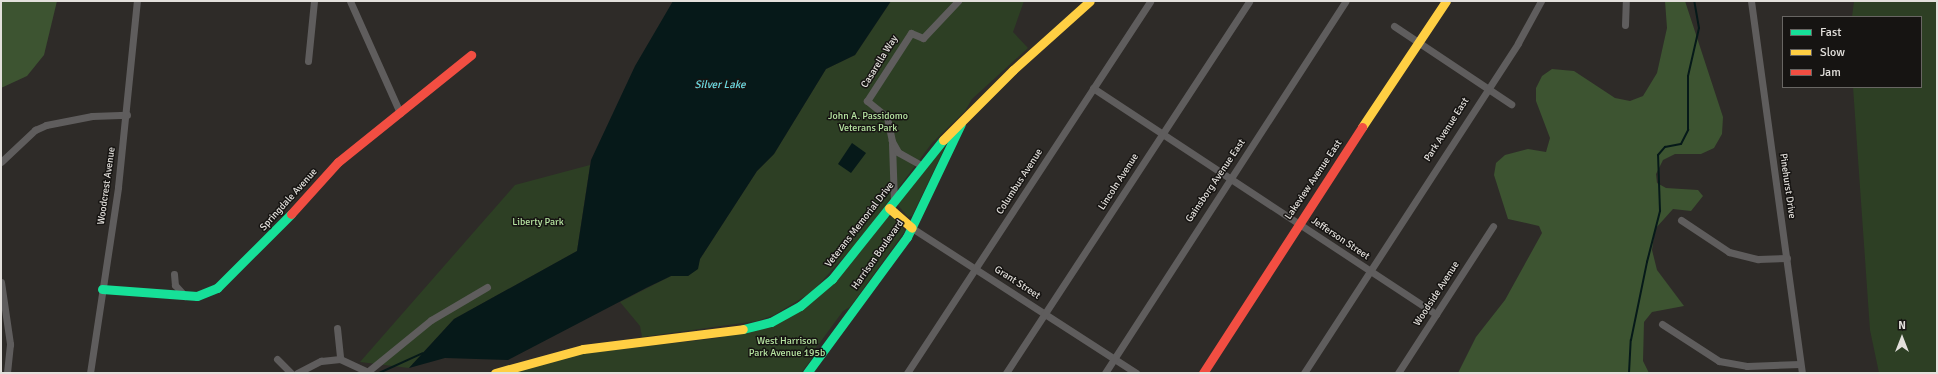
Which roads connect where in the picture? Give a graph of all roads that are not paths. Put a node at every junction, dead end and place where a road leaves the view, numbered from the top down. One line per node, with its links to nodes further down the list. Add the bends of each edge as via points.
1 (137, 1): 22 (street, Woodcrest Avenue)
2 (314, 1): 17 (street)
3 (350, 1): 21 (street)
4 (958, 1): 25 (street, Casarella Way, via 923,38 911,33 867,101 887,117)
5 (1090, 1): 23 (main road, Veterans Memorial Drive, via 1013,70)
6 (1150, 1): 18 (street, Columbus Avenue)
7 (1249, 1): 24 (street, Lincoln Avenue)
8 (1346, 1): 28 (street, Gainsborg Avenue East)
9 (1446, 1): 15 (main road, Lakeview Avenue East)
10 (1541, 1): 19 (street, Park Avenue East)
11 (1626, 1): 13 (street)
12 (1751, 1): 34 (street, Pinehurst Drive)
13 (1625, 25)
14 (1394, 26): 15 (street)
15 (1418, 42): 19 (street); 31 (main road, Lakeview Avenue East)
16 (471, 54): 21 (main road, Springdale Avenue)
17 (308, 61)
18 (1093, 88): 24 (street, Jefferson Street); 35 (street, Columbus Avenue)
19 (1487, 88): 20 (street); 36 (street, Park Avenue East)
20 (1511, 104)
21 (400, 113): 41 (main road, Springdale Avenue, via 338,162 272,236 217,288 197,296)
22 (127, 115): 26 (street, via 92,116 46,125 35,130); 40 (street, Woodcrest Avenue)
23 (963, 120): 27 (main road, Veterans Memorial Drive); 33 (main road, Harrison Boulevard)
24 (1162, 135): 28 (street, Jefferson Street); 42 (street, Lincoln Avenue)
25 (892, 142): 27 (street, Casarella Way, via 903,157); 29 (street)
26 (1, 162)
27 (921, 165): 29 (main road, Veterans Memorial Drive)
28 (1230, 179): 31 (street, Jefferson Street); 48 (street, Gainsborg Avenue East)
29 (892, 204): 33 (main road, Grant Street); 55 (main road, Veterans Memorial Drive, via 832,280 800,306 771,322 713,335 583,349)
30 (1681, 220): 34 (street, via 1729,252 1758,259)
31 (1298, 223): 36 (street, Jefferson Street); 61 (main road, Lakeview Avenue East)
32 (1493, 226): 43 (street, Woodside Avenue)
33 (912, 228): 35 (street, Grant Street); 56 (main road, Harrison Boulevard)
34 (1787, 258): 49 (street, Pinehurst Drive)
35 (975, 269): 42 (street, Grant Street); 57 (street, Columbus Avenue)
36 (1369, 270): 43 (street, Jefferson Street); 62 (street, Park Avenue East)
37 (174, 274): 41 (street, via 175,285)
38 (1, 282): 51 (street, via 10,344)
39 (487, 287): 50 (street, via 431,320)
40 (102, 289): 41 (main road, Springdale Avenue); 52 (street, Woodcrest Avenue)
41 (185, 296)
42 (1044, 314): 48 (street, Grant Street); 58 (street, Lincoln Avenue)
43 (1436, 314): 63 (street, Woodside Avenue)
44 (1662, 324): 49 (street, via 1719,361 1747,366)
45 (337, 328): 47 (street)
46 (277, 359): 53 (street)
47 (340, 359): 50 (street); 54 (street, via 321,361)
48 (1114, 359): 59 (street, Gainsborg Avenue East); 60 (street, Grant Street)
49 (1800, 364): 64 (street, Pinehurst Drive)
50 (366, 372)
51 (7, 373)
52 (90, 373)
53 (291, 373)
54 (297, 373)
55 (494, 373)
56 (807, 373)
57 (907, 373)
58 (1006, 373)
59 (1105, 373)
60 (1136, 373)
61 (1203, 373)
62 (1304, 373)
63 (1398, 373)
64 (1802, 373)

